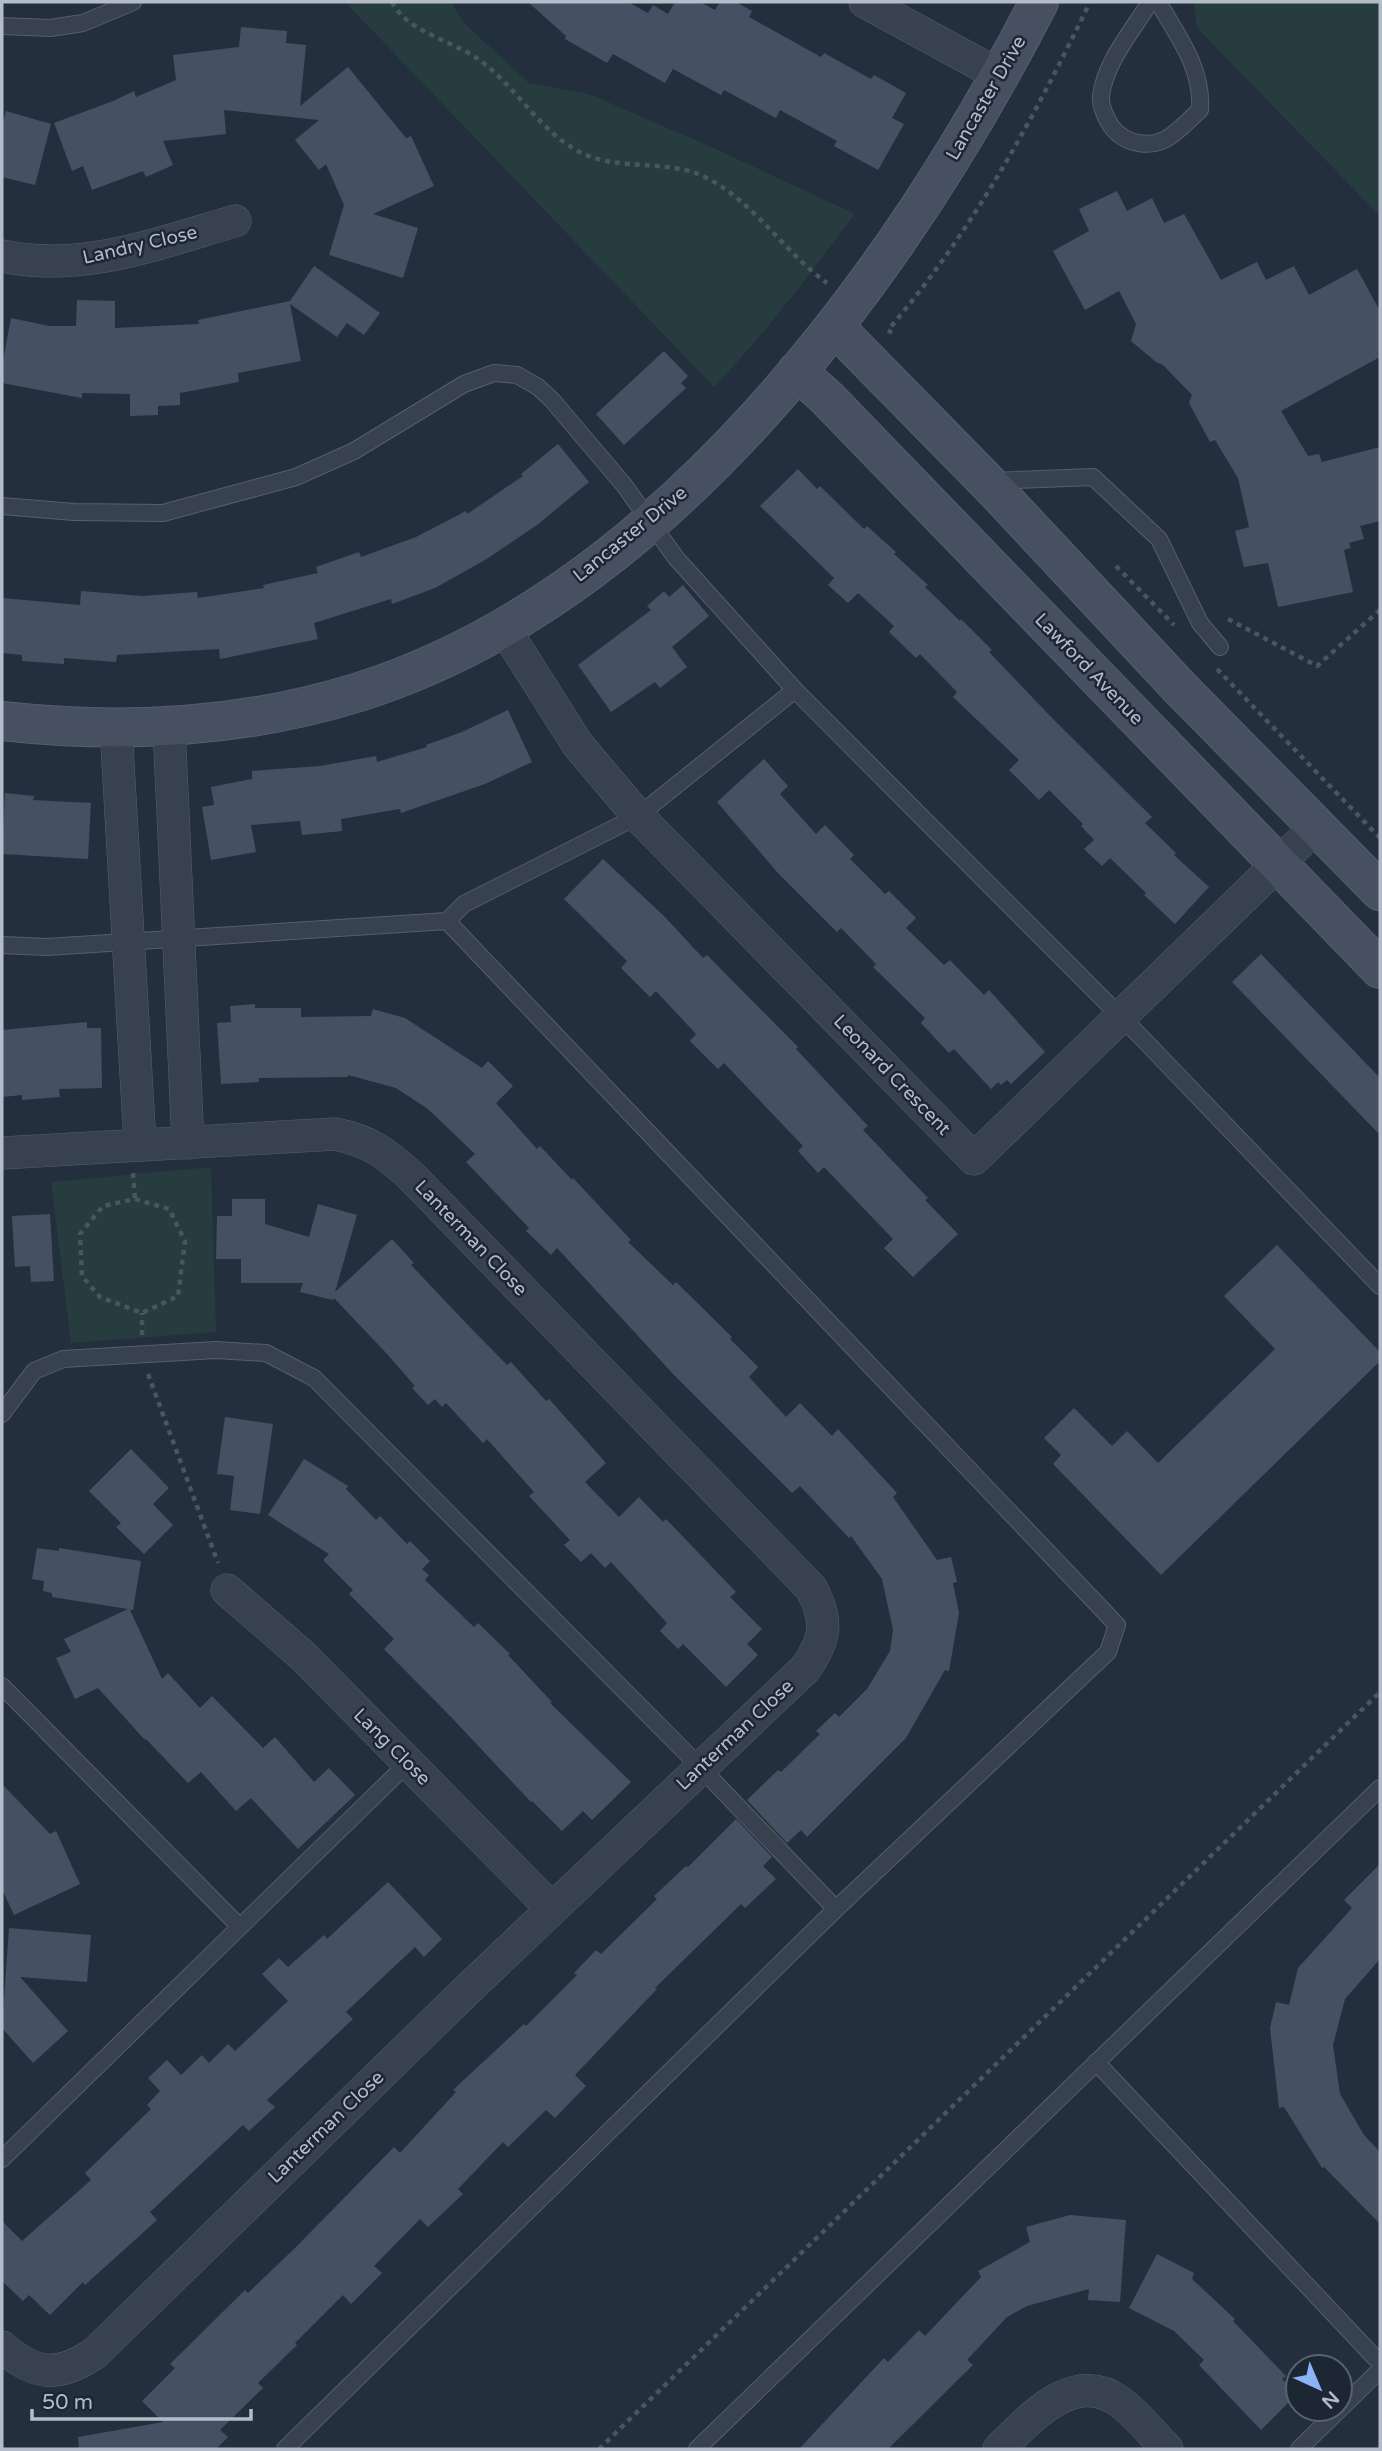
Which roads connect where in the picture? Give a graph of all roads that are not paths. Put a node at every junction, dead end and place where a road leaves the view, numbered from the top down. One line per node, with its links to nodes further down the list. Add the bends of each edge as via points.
1 (133, 2): 6 (lane, via 83,23 50,28)
2 (865, 2): 7 (street)
3 (1039, 2): 7 (street, Lancaster Drive)
4 (1150, 2): 5 (lane, via 1106,74 1101,99 1107,120 1119,137 1135,144 1170,138 1200,110 1201,90 1193,62)
5 (1158, 2)
6 (2, 26)
7 (1001, 76): 10 (street, Lancaster Drive, via 899,239)
8 (235, 221): 9 (street, Landry Close, via 97,258 62,262)
9 (2, 256)
10 (834, 326): 11 (street, Lancaster Drive); 12 (street)
11 (797, 371): 14 (street, Lancaster Drive, via 750,425); 23 (street, Lawford Avenue)
12 (986, 481): 16 (lane, via 1093,477 1160,539 1200,623); 22 (street)
13 (2, 506): 14 (lane, via 163,513 229,497 296,477 354,451 464,384 494,373 517,375 552,400 624,485)
14 (649, 523): 15 (street, Lancaster Drive); 17 (lane)
15 (504, 628): 19 (street, Lancaster Drive, via 444,659 359,692 272,714); 21 (street, Leonard Crescent, via 578,745)
16 (1220, 647)
17 (795, 690): 21 (lane); 30 (lane)
18 (2, 721): 20 (street, Lancaster Drive)
19 (169, 726): 20 (street, Lancaster Drive); 26 (street)
20 (116, 728): 27 (street)
21 (638, 816): 25 (lane, via 464,904); 30 (street, Leonard Crescent, via 974,1159)
22 (1317, 826): 23 (street, Leonard Crescent); 24 (street)
23 (1278, 864): 29 (street, Lawford Avenue); 30 (street, Leonard Crescent)
24 (1380, 891)
25 (447, 921): 26 (lane); 42 (lane, via 1117,1625 1108,1652)
26 (179, 938): 27 (lane); 31 (street)
27 (128, 942): 28 (lane); 33 (street)
28 (2, 945)
29 (1380, 969)
30 (1121, 1017): 34 (lane)
31 (188, 1143): 33 (street, Lanterman Close); 39 (street, Lanterman Close, via 335,1135 382,1150 811,1588 824,1623 814,1655 805,1669)
32 (2, 1153): 33 (street, Lanterman Close)
33 (137, 1158)
34 (1380, 1286)
35 (2, 1414): 39 (lane, via 34,1371 63,1359 216,1350 266,1353 314,1378)
36 (228, 1590): 38 (street, Lang Close, via 304,1657)
37 (2, 1686): 43 (lane)
38 (408, 1763): 41 (street, Lang Close); 43 (lane)
39 (700, 1768): 41 (street, Lanterman Close); 42 (lane)
40 (1378, 1796): 44 (lane)
41 (552, 1909): 46 (street, Lanterman Close, via 95,2353 75,2367 40,2370)
42 (836, 1909): 49 (lane)
43 (240, 1927): 45 (lane)
44 (1096, 2062): 47 (lane); 50 (lane)
45 (2, 2159)
46 (2, 2347)
47 (1380, 2363)
48 (1380, 2370): 53 (lane)
49 (285, 2449)
50 (697, 2449)
51 (999, 2449): 52 (street, via 1057,2399 1095,2392 1122,2403)
52 (1167, 2449)
53 (1299, 2449)

